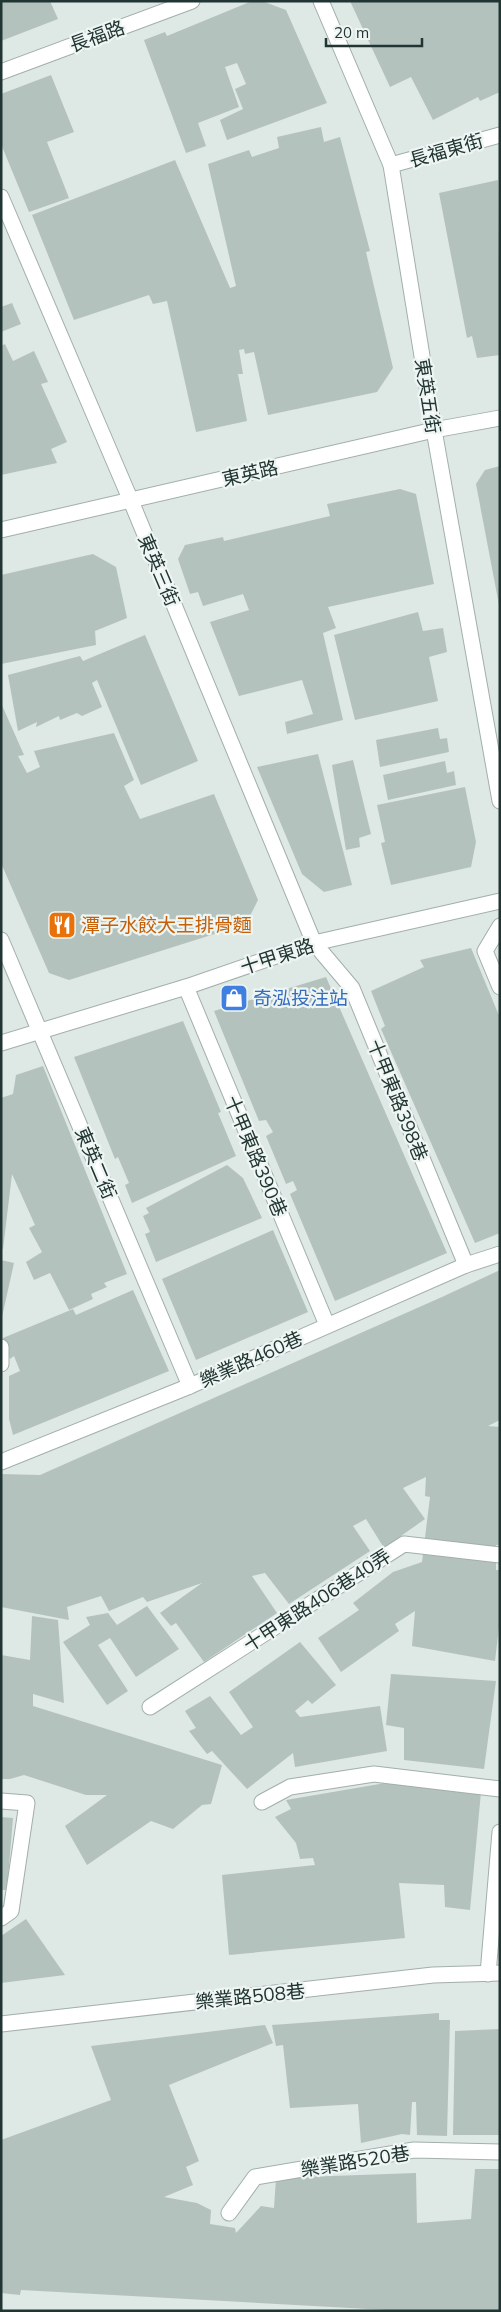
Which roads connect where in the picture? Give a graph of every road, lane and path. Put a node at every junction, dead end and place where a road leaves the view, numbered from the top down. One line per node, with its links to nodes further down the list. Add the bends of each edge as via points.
1 (192, 1): 3 (street, 長福路)
2 (321, 1): 5 (street, 東英五街)
3 (1, 72)
4 (500, 135): 5 (street, 長福東街)
5 (392, 165): 8 (street, 東英五街)
6 (1, 197): 9 (street, 東英三街)
7 (500, 418): 8 (street, 東英路)
8 (434, 430): 9 (street, 東英路); 11 (street, 東英五街)
9 (131, 501): 10 (street, 東英路); 15 (street, 東英三街)
10 (1, 530)
11 (500, 801)
12 (500, 901): 15 (street, 十甲東路)
13 (500, 926): 17 (street, via 485,951)
14 (1, 940): 18 (street, 東英二街)
15 (314, 944): 16 (street, 十甲東路); 21 (street, 十甲東路398巷, via 352,988)
16 (186, 987): 18 (street, 十甲東路); 22 (street, 十甲東路390巷)
17 (500, 987)
18 (40, 1031): 19 (street, 十甲東路); 25 (street, 東英二街)
19 (1, 1043)
20 (500, 1254): 21 (street, 樂業路460巷)
21 (466, 1265): 22 (street, 樂業路460巷)
22 (327, 1324): 25 (street, 樂業路460巷)
23 (1, 1347): 24 (street)
24 (1, 1364)
25 (190, 1386): 26 (street, 樂業路460巷)
26 (1, 1462)
27 (500, 1555): 28 (street, 十甲東路406巷40弄, via 404,1544)
28 (150, 1708)
29 (500, 1789): 31 (street, via 374,1774 290,1787)
30 (1, 1801): 33 (street, via 27,1803)
31 (262, 1802)
32 (500, 1832): 34 (street)
33 (6, 1914)
34 (494, 1974): 35 (street, 樂業路508巷, via 433,1975)
35 (1, 2024)
36 (500, 2152): 37 (street, 樂業路520巷, via 414,2150 255,2177)
37 (229, 2213)

